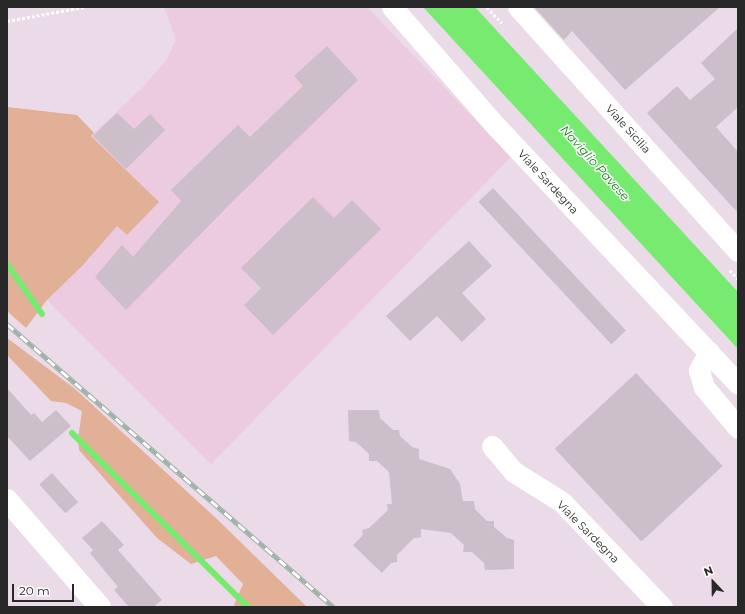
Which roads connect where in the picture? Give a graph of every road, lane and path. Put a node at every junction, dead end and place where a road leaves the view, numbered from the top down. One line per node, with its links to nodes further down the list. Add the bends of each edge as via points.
1 (84, 7): 4 (path)
2 (392, 7): 6 (street, Viale Sardegna, via 495,125)
3 (518, 7): 5 (street, Viale Sicilia)
4 (7, 21)
5 (738, 251)
6 (709, 352): 7 (street, Viale Sardegna); 8 (street, via 699,370 704,387)
7 (738, 384)
8 (738, 428)
9 (492, 446): 12 (street, Viale Sardegna, via 514,472 562,502)
10 (7, 500): 11 (street)
11 (100, 607)
12 (662, 607)

